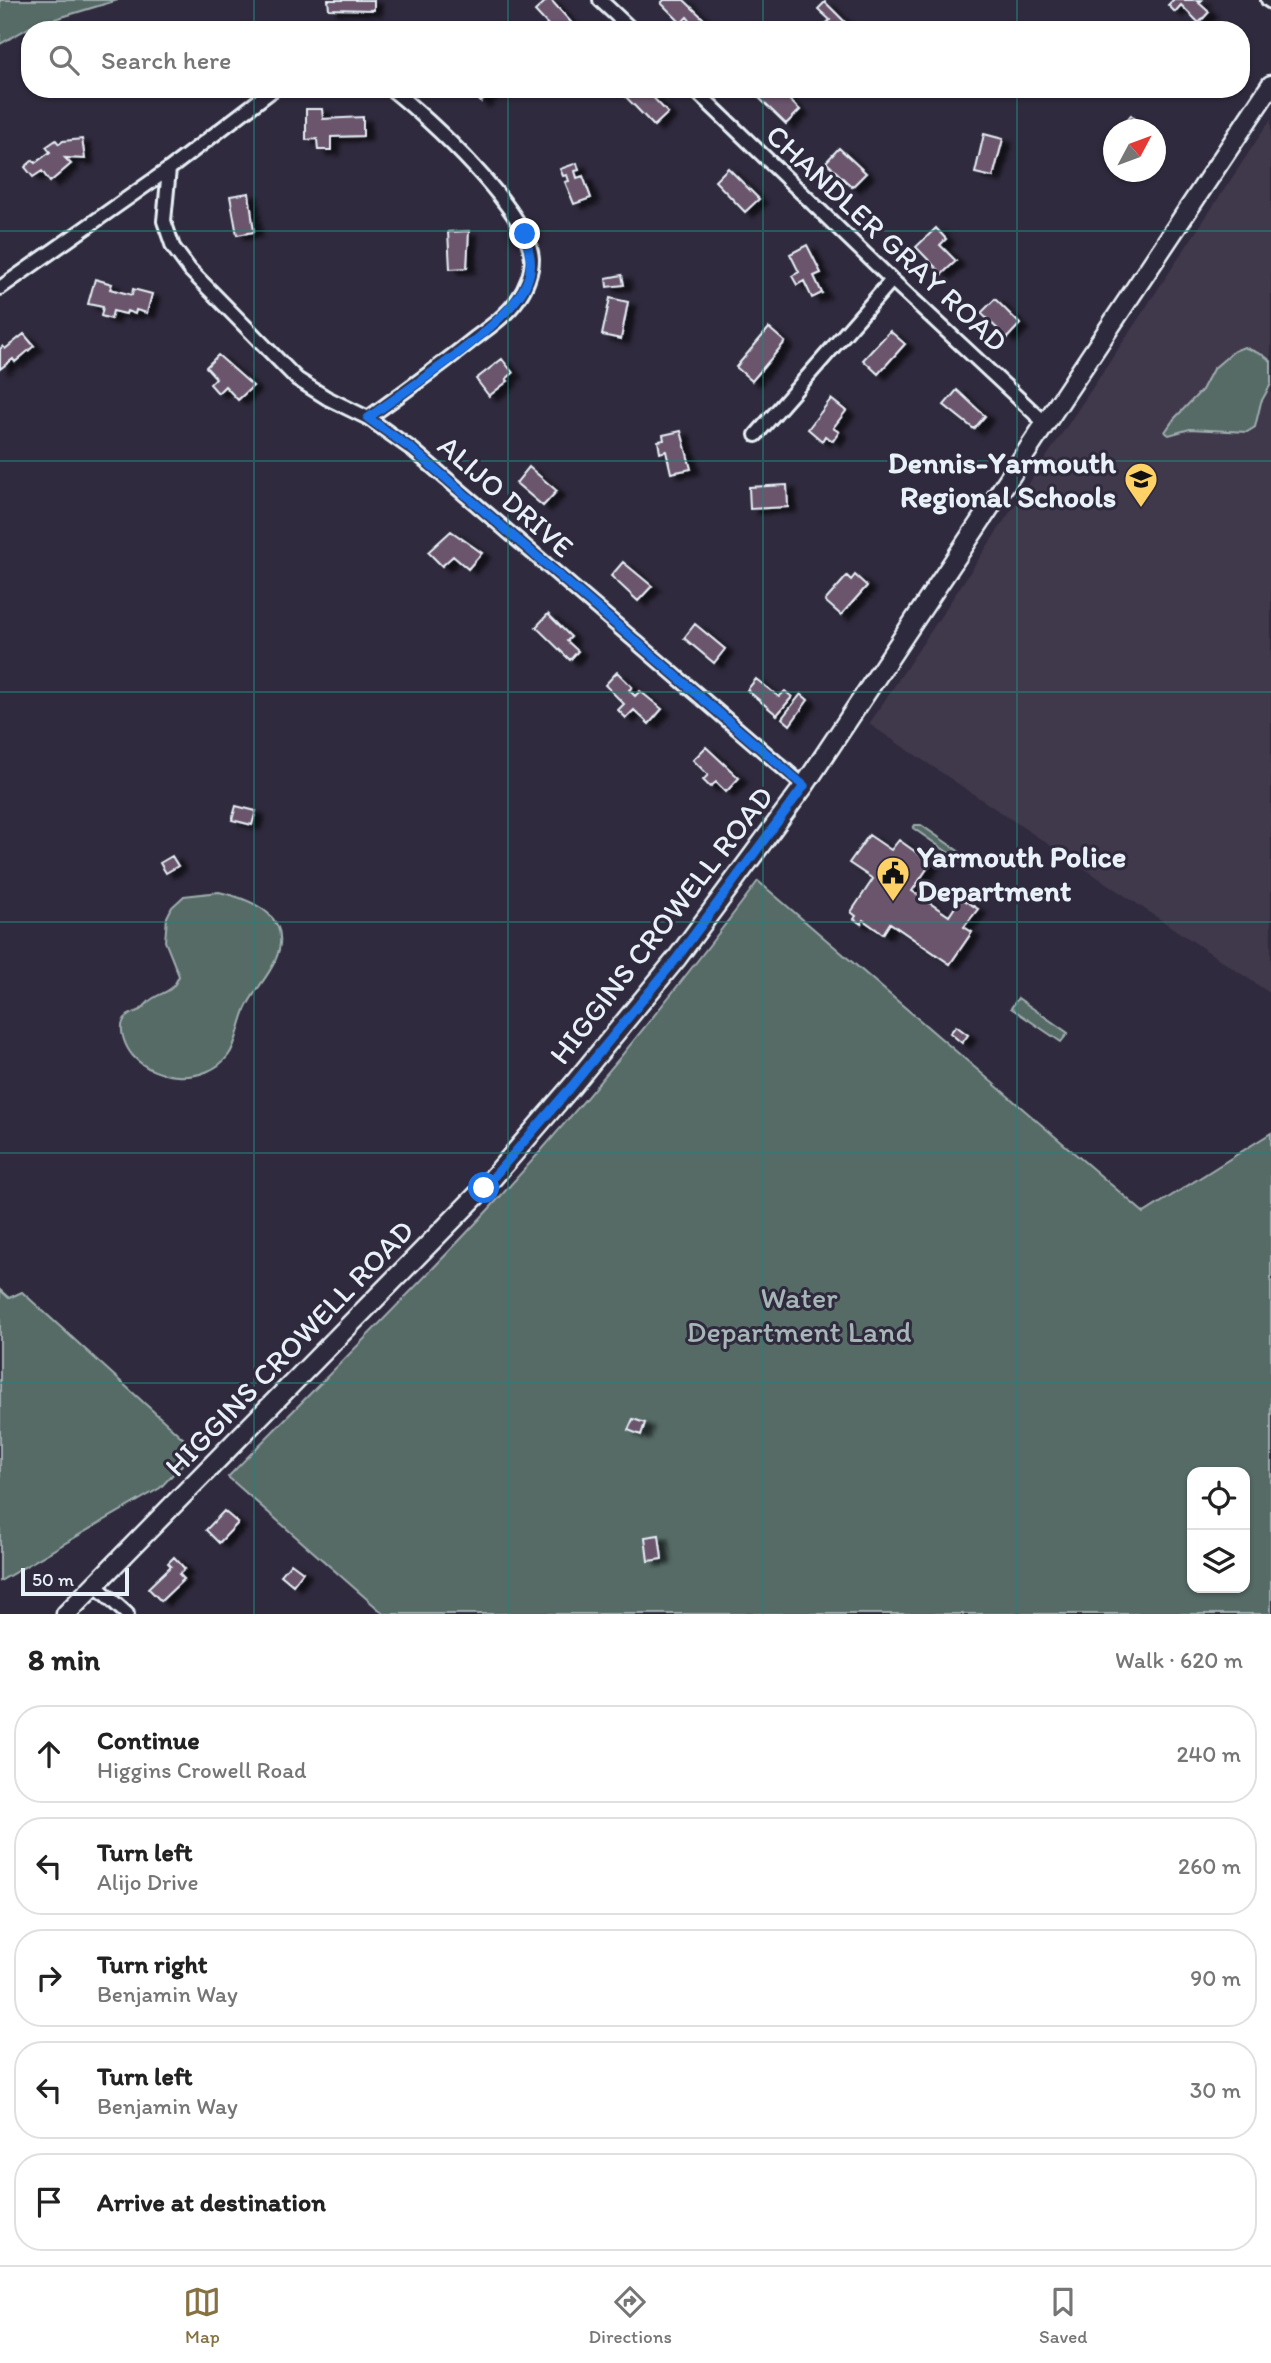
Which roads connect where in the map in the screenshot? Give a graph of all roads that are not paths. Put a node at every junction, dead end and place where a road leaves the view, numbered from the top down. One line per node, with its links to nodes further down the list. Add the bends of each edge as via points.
1 (600, 0): 2 (street)
2 (622, 21)
3 (1271, 85): 11 (main road, HIGGINS CROWELL ROAD)
4 (262, 98): 7 (street)
5 (401, 98): 10 (street, via 516,216 532,258 518,300)
6 (703, 98): 8 (street, CHANDLER GRAY ROAD)
7 (169, 169): 9 (street); 10 (street, ALIJO DRIVE, via 164,221 181,260 297,379)
8 (892, 281): 11 (street, CHANDLER GRAY ROAD); 12 (street)
9 (0, 288)
10 (368, 418): 13 (street, ALIJO DRIVE, via 413,450)
11 (1045, 423): 13 (main road, HIGGINS CROWELL ROAD)
12 (757, 435)
13 (804, 786): 14 (main road, HIGGINS CROWELL ROAD, via 677,958 484,1188)
14 (94, 1585): 15 (main road, HIGGINS CROWELL ROAD); 16 (street)
15 (66, 1614)
16 (127, 1614)

